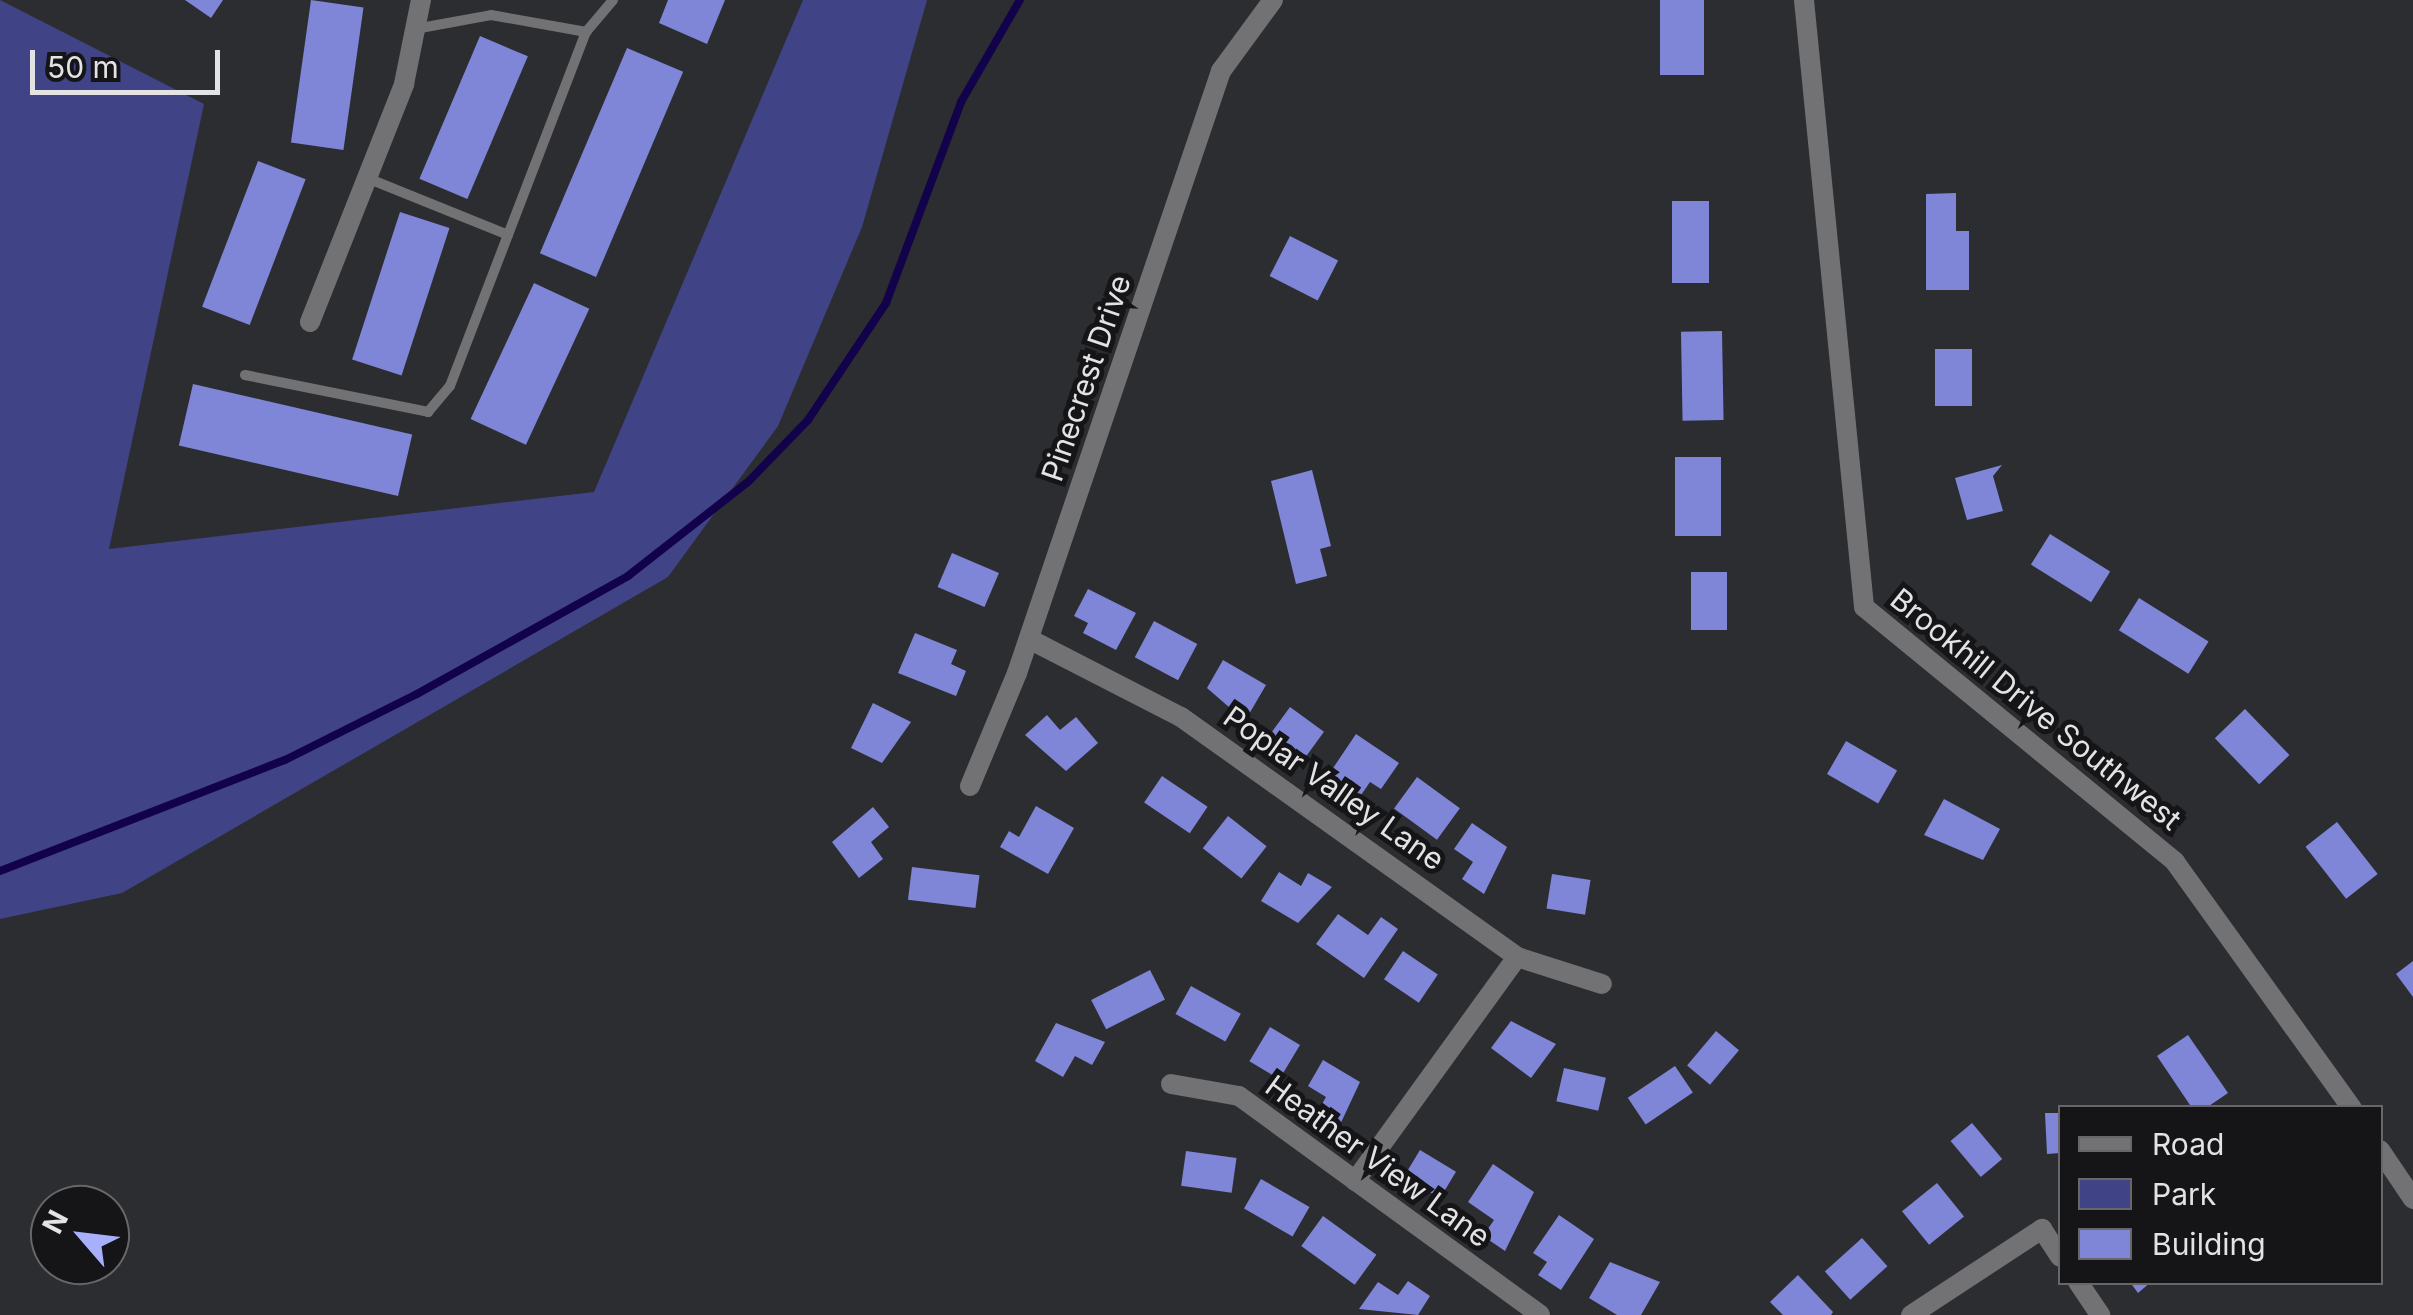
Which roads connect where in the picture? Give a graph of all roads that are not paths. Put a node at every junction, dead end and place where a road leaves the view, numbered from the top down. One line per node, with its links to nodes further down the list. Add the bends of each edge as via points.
1 (421, 0): 5 (street)
2 (613, 0): 6 (lane)
3 (1274, 0): 11 (street, Pinecrest Drive, via 1221,71)
4 (1804, 0): 16 (street, Brookhill Drive Southwest, via 1864,607 2176,862)
5 (415, 29): 6 (lane, via 491,15); 7 (street)
6 (586, 32): 8 (lane)
7 (367, 178): 8 (lane); 9 (street)
8 (508, 234): 10 (lane, via 450,386 428,412)
9 (310, 322)
10 (246, 374)
11 (1029, 639): 12 (street, Pinecrest Drive); 13 (street, Poplar Valley Lane, via 1180,717)
12 (970, 786)
13 (1517, 957): 14 (street, Poplar Valley Lane); 18 (street)
14 (1602, 984)
15 (1171, 1084): 18 (street, Heather View Lane, via 1239,1096)
16 (2350, 1105)
17 (2383, 1154): 19 (street)
18 (1355, 1181): 22 (street, Heather View Lane)
19 (2413, 1199)
20 (2058, 1254): 23 (street, via 2042,1229)
21 (2080, 1285): 24 (street)
22 (1540, 1315)
23 (1911, 1315)
24 (2100, 1315)

